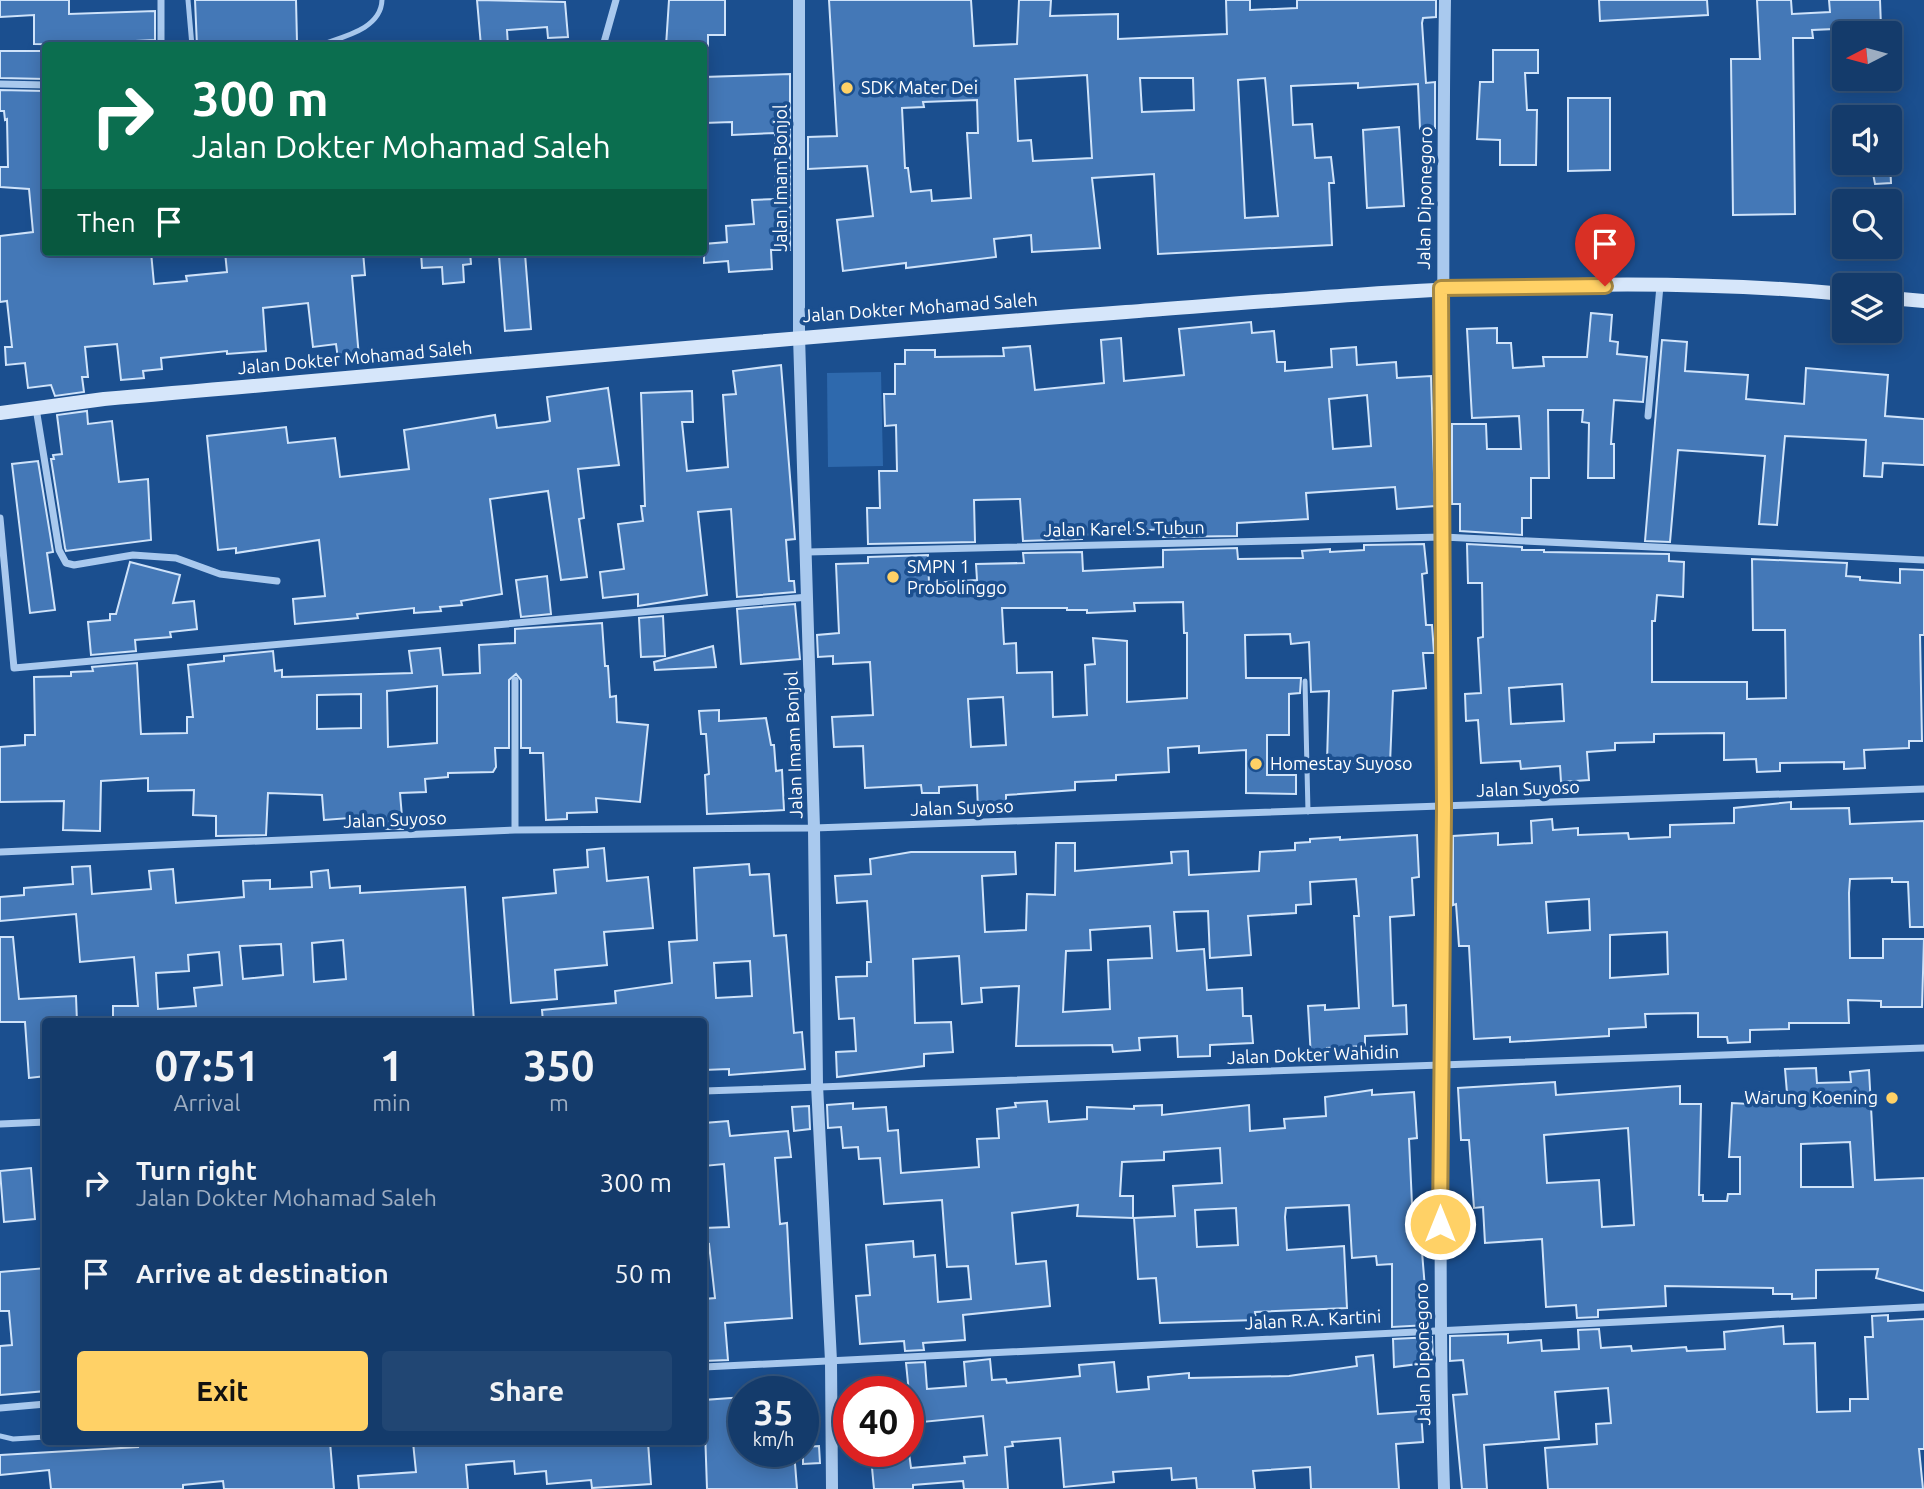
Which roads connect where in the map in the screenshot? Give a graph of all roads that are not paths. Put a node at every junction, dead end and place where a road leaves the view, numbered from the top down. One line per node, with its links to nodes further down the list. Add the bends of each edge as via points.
1 (161, 0): 7 (street)
2 (188, 0): 8 (lane)
3 (382, 0): 9 (lane, via 380,14 371,24)
4 (616, 0): 10 (street)
5 (799, 0): 18 (street, Jalan Imam Bonjol)
6 (1445, 0): 14 (street, Jalan Diponegoro)
7 (161, 42)
8 (191, 42)
9 (327, 42)
10 (604, 42)
11 (0, 84): 12 (street)
12 (42, 85)
13 (1660, 286): 14 (main road, Jalan Dokter Mohamad Saleh); 15 (main road, Jalan Dokter Mohamad Saleh); 21 (street)
14 (1441, 288): 18 (main road, Jalan Dokter Mohamad Saleh); 23 (street, Jalan Diponegoro)
15 (1832, 293)
16 (1902, 299): 17 (main road)
17 (1924, 301)
18 (799, 336): 19 (main road, Jalan Dokter Mohamad Saleh); 24 (street, Jalan Imam Bonjol)
19 (36, 407): 20 (main road, Jalan Dokter Mohamad Saleh); 26 (street, via 59,550 66,563 133,555 176,558 220,574)
20 (0, 413)
21 (1648, 416)
22 (0, 518): 27 (street, via 13,668)
23 (1443, 537): 24 (street, Jalan Karel S. Tubun); 25 (street, Jalan Karel S. Tubun); 31 (street, Jalan Diponegoro)
24 (807, 552): 27 (street, Jalan Imam Bonjol)
25 (1924, 560)
26 (277, 581)
27 (808, 597): 33 (street, Jalan Imam Bonjol)
28 (515, 680): 34 (street)
29 (1305, 681): 32 (lane)
30 (1924, 789): 31 (street, Jalan Suyoso)
31 (1444, 808): 32 (street, Jalan Suyoso); 37 (street, Jalan Diponegoro)
32 (1308, 812): 33 (street, Jalan Suyoso)
33 (814, 828): 34 (street, Jalan Suyoso); 38 (street, Jalan Imam Bonjol)
34 (515, 830): 35 (street, Jalan Suyoso)
35 (0, 852)
36 (1924, 1048): 37 (street, Jalan Dokter Wahidin)
37 (1441, 1067): 38 (street, Jalan Dokter Wahidin); 43 (street, Jalan Diponegoro)
38 (817, 1085): 39 (street, Jalan Dokter Wahidin); 44 (street, Jalan Imam Bonjol)
39 (707, 1090)
40 (42, 1122): 41 (street)
41 (0, 1124)
42 (1924, 1307): 43 (street, Jalan R.A. Kartini)
43 (1439, 1329): 44 (street, Jalan R.A. Kartini); 51 (street, Jalan Diponegoro)
44 (831, 1361): 45 (street, Jalan R.A. Kartini); 50 (street, Jalan Imam Bonjol)
45 (707, 1367)
46 (42, 1404): 47 (street)
47 (0, 1408)
48 (0, 1436): 49 (lane)
49 (42, 1437)
50 (832, 1489)
51 (1444, 1489)

